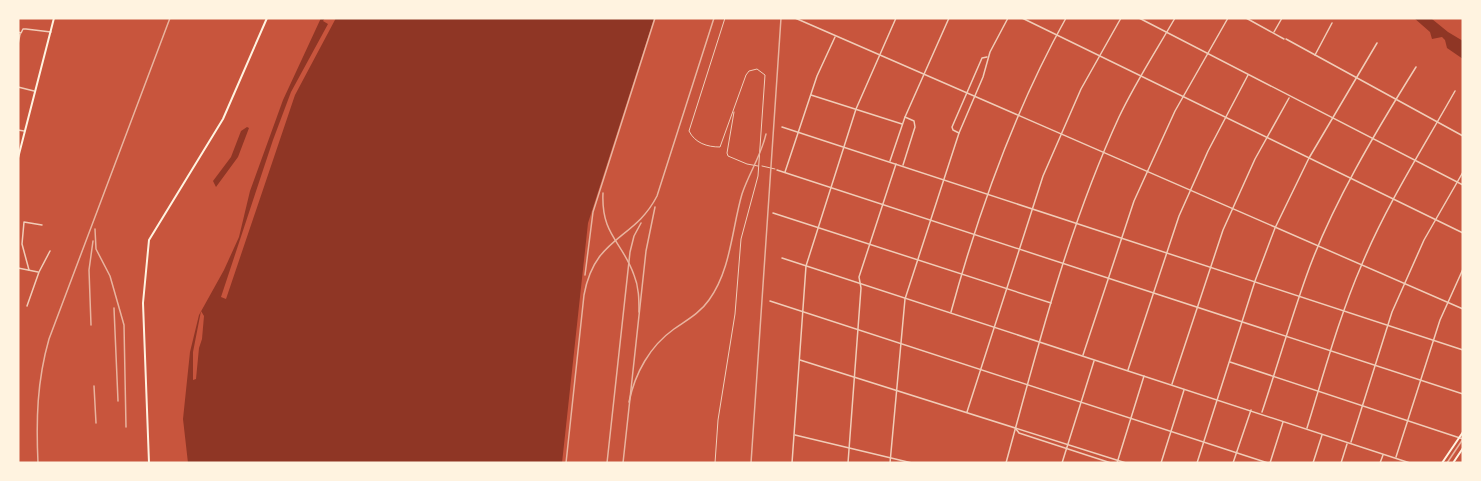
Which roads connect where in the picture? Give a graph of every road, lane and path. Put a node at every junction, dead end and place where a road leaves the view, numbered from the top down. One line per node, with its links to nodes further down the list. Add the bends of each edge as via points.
1 (54, 18): 18 (main road)
2 (267, 18): 182 (main road, via 223,119 149,240 143,303)
3 (725, 18): 45 (lane, via 689,131 692,137 720,147)
4 (795, 18): 22 (street)
5 (896, 18): 26 (street)
6 (949, 18): 31 (street)
7 (1008, 18): 29 (street)
8 (1022, 18): 21 (street)
9 (1066, 18): 21 (street)
10 (1121, 18): 27 (street)
11 (1139, 18): 19 (street)
12 (1175, 18): 19 (street)
13 (1228, 18): 25 (street)
14 (1246, 18): 20 (street)
15 (1282, 18): 20 (street)
16 (1332, 23): 28 (street)
17 (19, 32): 18 (street, via 26,28); 24 (street)
18 (51, 32): 36 (main road)
19 (1166, 32): 25 (street); 33 (street)
20 (1273, 32): 28 (street)
21 (1057, 35): 27 (street); 46 (street)
22 (836, 36): 26 (street); 39 (street)
23 (1377, 43): 34 (street)
24 (18, 44)
25 (1207, 53): 32 (street); 42 (street)
26 (879, 55): 31 (street); 44 (street)
27 (1098, 56): 33 (street); 57 (street)
28 (1315, 56): 34 (street)
29 (988, 57): 38 (street, via 982,58); 40 (street)
30 (1416, 67): 43 (street)
31 (923, 74): 38 (street); 47 (street)
32 (1249, 74): 41 (street); 48 (street)
33 (1141, 77): 42 (street); 62 (street)
34 (1356, 78): 43 (street); 49 (street)
35 (18, 87): 36 (street)
36 (35, 91): 54 (main road)
37 (1455, 91): 50 (street)
38 (966, 93): 40 (street); 56 (street, via 952,127)
39 (810, 94): 44 (street); 55 (street)
40 (975, 96): 46 (street); 56 (street)
41 (1290, 96): 49 (street); 59 (street)
42 (1183, 98): 48 (street); 72 (street)
43 (1397, 100): 50 (street); 60 (street)
44 (856, 109): 51 (street); 61 (street)
45 (734, 110): 68 (lane, via 726,146 728,156); 68 (lane, via 746,75 757,69 765,75)
46 (1018, 115): 57 (street); 80 (street)
47 (905, 117): 51 (street); 69 (street, via 914,121 915,128)
48 (1225, 117): 59 (street); 79 (street)
49 (1332, 118): 60 (street); 64 (street)
50 (1438, 122): 58 (street); 65 (street)
51 (902, 124): 66 (street)
52 (782, 127): 55 (street)
53 (18, 130): 54 (street)
54 (25, 131): 63 (main road)
55 (798, 132): 61 (street); 71 (street)
56 (960, 133): 74 (street)
57 (1061, 135): 62 (street); 83 (street)
58 (1463, 136)
59 (1267, 138): 64 (street); 84 (street)
60 (1374, 139): 65 (street); 75 (street)
61 (843, 147): 66 (street); 78 (street)
62 (1104, 153): 72 (street); 88 (street)
63 (18, 158)
64 (1309, 158): 75 (street); 91 (street)
65 (1415, 161): 76 (street); 81 (street)
66 (890, 162): 67 (street)
67 (896, 164): 69 (street); 82 (street)
68 (760, 166): 70 (lane); 183 (lane, via 741,239)
69 (903, 166): 74 (street)
70 (777, 170): 71 (street)
71 (785, 172): 78 (street)
72 (1147, 172): 79 (street); 94 (street)
73 (1463, 172): 76 (street)
74 (943, 179): 80 (street); 86 (street)
75 (1351, 179): 81 (street); 96 (street)
76 (1457, 183): 77 (street); 87 (street)
77 (1463, 186)
78 (831, 187): 82 (street); 90 (street)
79 (1190, 190): 84 (street); 99 (street)
80 (988, 194): 83 (street); 93 (street)
81 (1393, 200): 87 (street); 103 (street)
82 (882, 204): 86 (street); 95 (street)
83 (1032, 208): 88 (street); 97 (street)
84 (1232, 209): 91 (street); 105 (street)
85 (773, 213): 90 (street)
86 (930, 220): 93 (street); 101 (street)
87 (1436, 220): 92 (street); 113 (street)
88 (1077, 223): 94 (street); 102 (street)
89 (42, 225): 108 (street, via 24,222 22,244)
90 (817, 228): 95 (street); 104 (street)
91 (1275, 228): 96 (street); 112 (street)
92 (1463, 233)
93 (975, 234): 97 (street); 110 (street)
94 (1121, 238): 99 (street); 111 (street)
95 (869, 244): 101 (street); 114 (street)
96 (1318, 247): 103 (street); 117 (street)
97 (1019, 248): 102 (street); 115 (street)
98 (50, 251): 109 (street)
99 (1166, 252): 105 (street); 116 (street)
100 (782, 258): 104 (street)
101 (917, 260): 110 (street); 118 (street)
102 (1064, 264): 111 (street); 121 (street)
103 (1361, 265): 113 (street); 125 (street)
104 (806, 266): 114 (street); 126 (street)
105 (1210, 266): 112 (street); 123 (street)
106 (18, 268): 108 (street)
107 (1463, 268): 120 (street)
108 (29, 270): 109 (street)
109 (39, 272): 122 (street)
110 (962, 275): 115 (street); 127 (street)
111 (1108, 278): 116 (street); 138 (street)
112 (1255, 281): 117 (street); 128 (street)
113 (1405, 283): 120 (street); 129 (street)
114 (860, 284): 118 (street); 131 (street)
115 (1007, 289): 121 (street); 130 (street)
116 (1153, 292): 123 (street); 144 (street)
117 (1300, 296): 125 (street); 132 (street)
118 (905, 298): 127 (street); 135 (street)
119 (770, 301): 126 (street)
120 (1447, 302): 124 (street); 133 (street)
121 (1051, 303): 134 (street)
122 (27, 306)
123 (1198, 307): 128 (street); 150 (street)
124 (1463, 309)
125 (1344, 310): 129 (street); 136 (street)
126 (803, 311): 131 (street); 139 (street)
127 (951, 313): 130 (street)
128 (1242, 321): 132 (street); 141 (street)
129 (1388, 324): 133 (street); 142 (street)
130 (994, 327): 134 (street); 143 (street)
131 (857, 329): 135 (street); 147 (street)
132 (1287, 336): 136 (street); 146 (street)
133 (1433, 339): 137 (street); 148 (street)
134 (1039, 342): 138 (street); 149 (street)
135 (901, 343): 143 (street); 152 (street)
136 (1331, 350): 142 (street); 153 (street)
137 (1463, 350)
138 (1083, 356): 140 (street)
139 (799, 360): 147 (street); 168 (street)
140 (1094, 360): 144 (street); 156 (street)
141 (1230, 362): 146 (street); 155 (street)
142 (1376, 365): 148 (street); 157 (street)
143 (980, 369): 149 (street); 159 (street)
144 (1127, 371): 145 (street)
145 (1144, 376): 150 (street); 161 (street)
146 (1274, 376): 153 (street); 160 (street)
147 (855, 377): 152 (street); 174 (street)
148 (1420, 379): 154 (street); 162 (street)
149 (1028, 384): 156 (street); 164 (street)
150 (1172, 385): 151 (street)
151 (1185, 389): 155 (street); 166 (street)
152 (897, 391): 159 (street); 179 (street)
153 (1318, 391): 157 (street); 165 (street)
154 (1463, 394)
155 (1217, 399): 158 (street); 171 (street)
156 (1081, 402): 161 (street); 173 (street)
157 (1363, 405): 162 (street); 172 (street)
158 (1251, 410): 160 (street); 177 (street)
159 (967, 413): 164 (street)
160 (1261, 414): 163 (street)
161 (1131, 418): 166 (street); 181 (street)
162 (1407, 420): 170 (street); 180 (street)
163 (1284, 421): 165 (street); 195 (street)
164 (1016, 428): 173 (street); 176 (street, via 1019,433); 188 (street)
165 (1306, 429): 169 (street)
166 (1171, 431): 171 (street); 192 (street)
167 (1463, 432): 170 (main road)
168 (794, 434): 174 (street); 184 (street)
169 (1322, 434): 172 (street); 196 (street)
170 (1461, 439): 200 (main road)
171 (1204, 442): 177 (street); 193 (street)
172 (1349, 443): 178 (street); 197 (street)
173 (1068, 444): 176 (street); 181 (street)
174 (849, 448): 179 (street); 185 (street)
175 (1463, 448): 201 (main road)
176 (1066, 449): 189 (street); 190 (street)
177 (1237, 453): 194 (street); 195 (street)
178 (1383, 454): 180 (street); 198 (street)
179 (891, 458): 186 (street); 187 (street)
180 (1395, 458): 199 (street)
181 (1117, 462): 191 (street)
182 (149, 463)
183 (716, 463)
184 (792, 463)
185 (848, 463)
186 (890, 463)
187 (912, 463)
188 (1006, 463)
189 (1062, 463)
190 (1111, 463)
191 (1126, 463)
192 (1161, 463)
193 (1197, 463)
194 (1233, 463)
195 (1269, 463)
196 (1313, 463)
197 (1341, 463)
198 (1380, 463)
199 (1410, 463)
200 (1442, 463)
201 (1453, 463)

